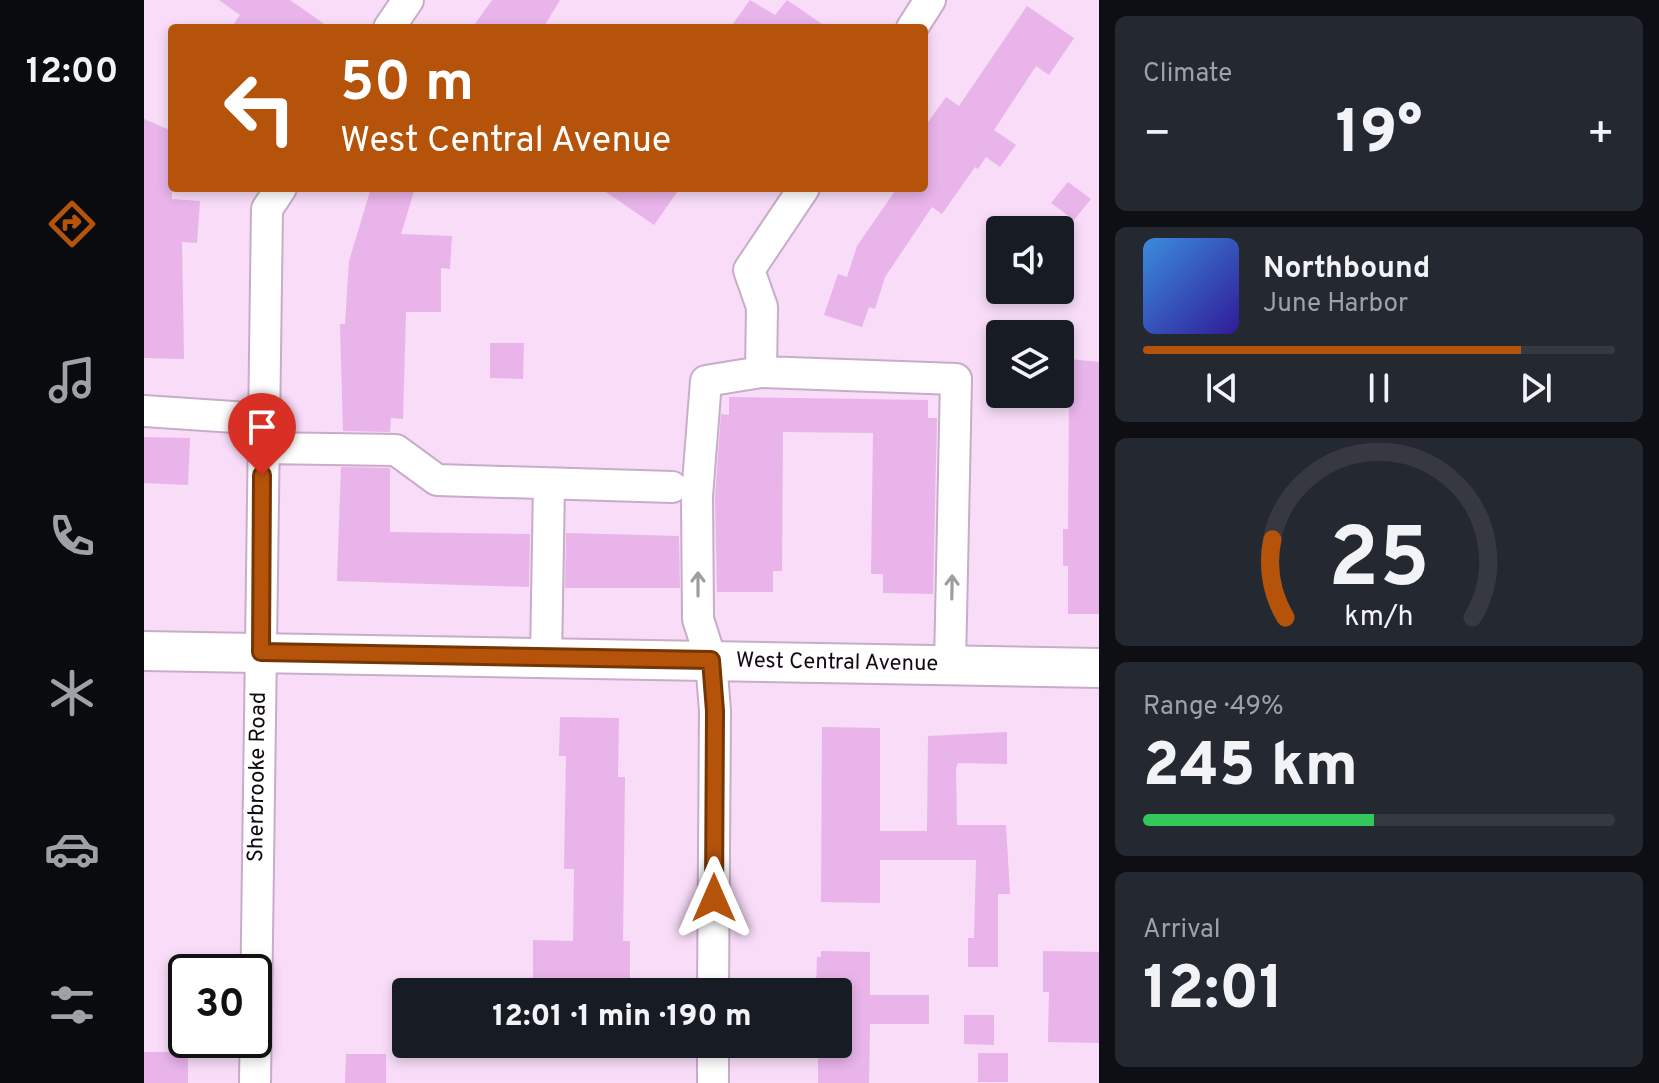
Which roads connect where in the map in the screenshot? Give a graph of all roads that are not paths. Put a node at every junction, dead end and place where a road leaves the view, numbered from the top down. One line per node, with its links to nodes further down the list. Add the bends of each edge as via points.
1 (408, 0): 3 (street)
2 (930, 0): 4 (street)
3 (392, 24)
4 (915, 24)
5 (278, 192): 9 (street, Sherbrooke Road, via 267,209)
6 (801, 192): 7 (street, via 749,270 762,307)
7 (761, 372): 15 (street, one-way to 7, via 698,619 697,496 706,381); 16 (street, one-way to 7, via 956,379)
8 (144, 411): 9 (street)
9 (263, 434): 10 (street, via 396,450 437,480); 13 (street, Sherbrooke Road)
10 (549, 484): 11 (street); 14 (street)
11 (672, 487)
12 (144, 651): 13 (main road, West Central Avenue)
13 (261, 652): 14 (main road, West Central Avenue); 20 (street, Sherbrooke Road)
14 (546, 658): 15 (main road, West Central Avenue)
15 (711, 660): 16 (main road, West Central Avenue); 18 (street)
16 (950, 665): 17 (main road, West Central Avenue)
17 (1099, 668)
18 (713, 978)
19 (713, 1058): 21 (street)
20 (255, 1083)
21 (713, 1083)

